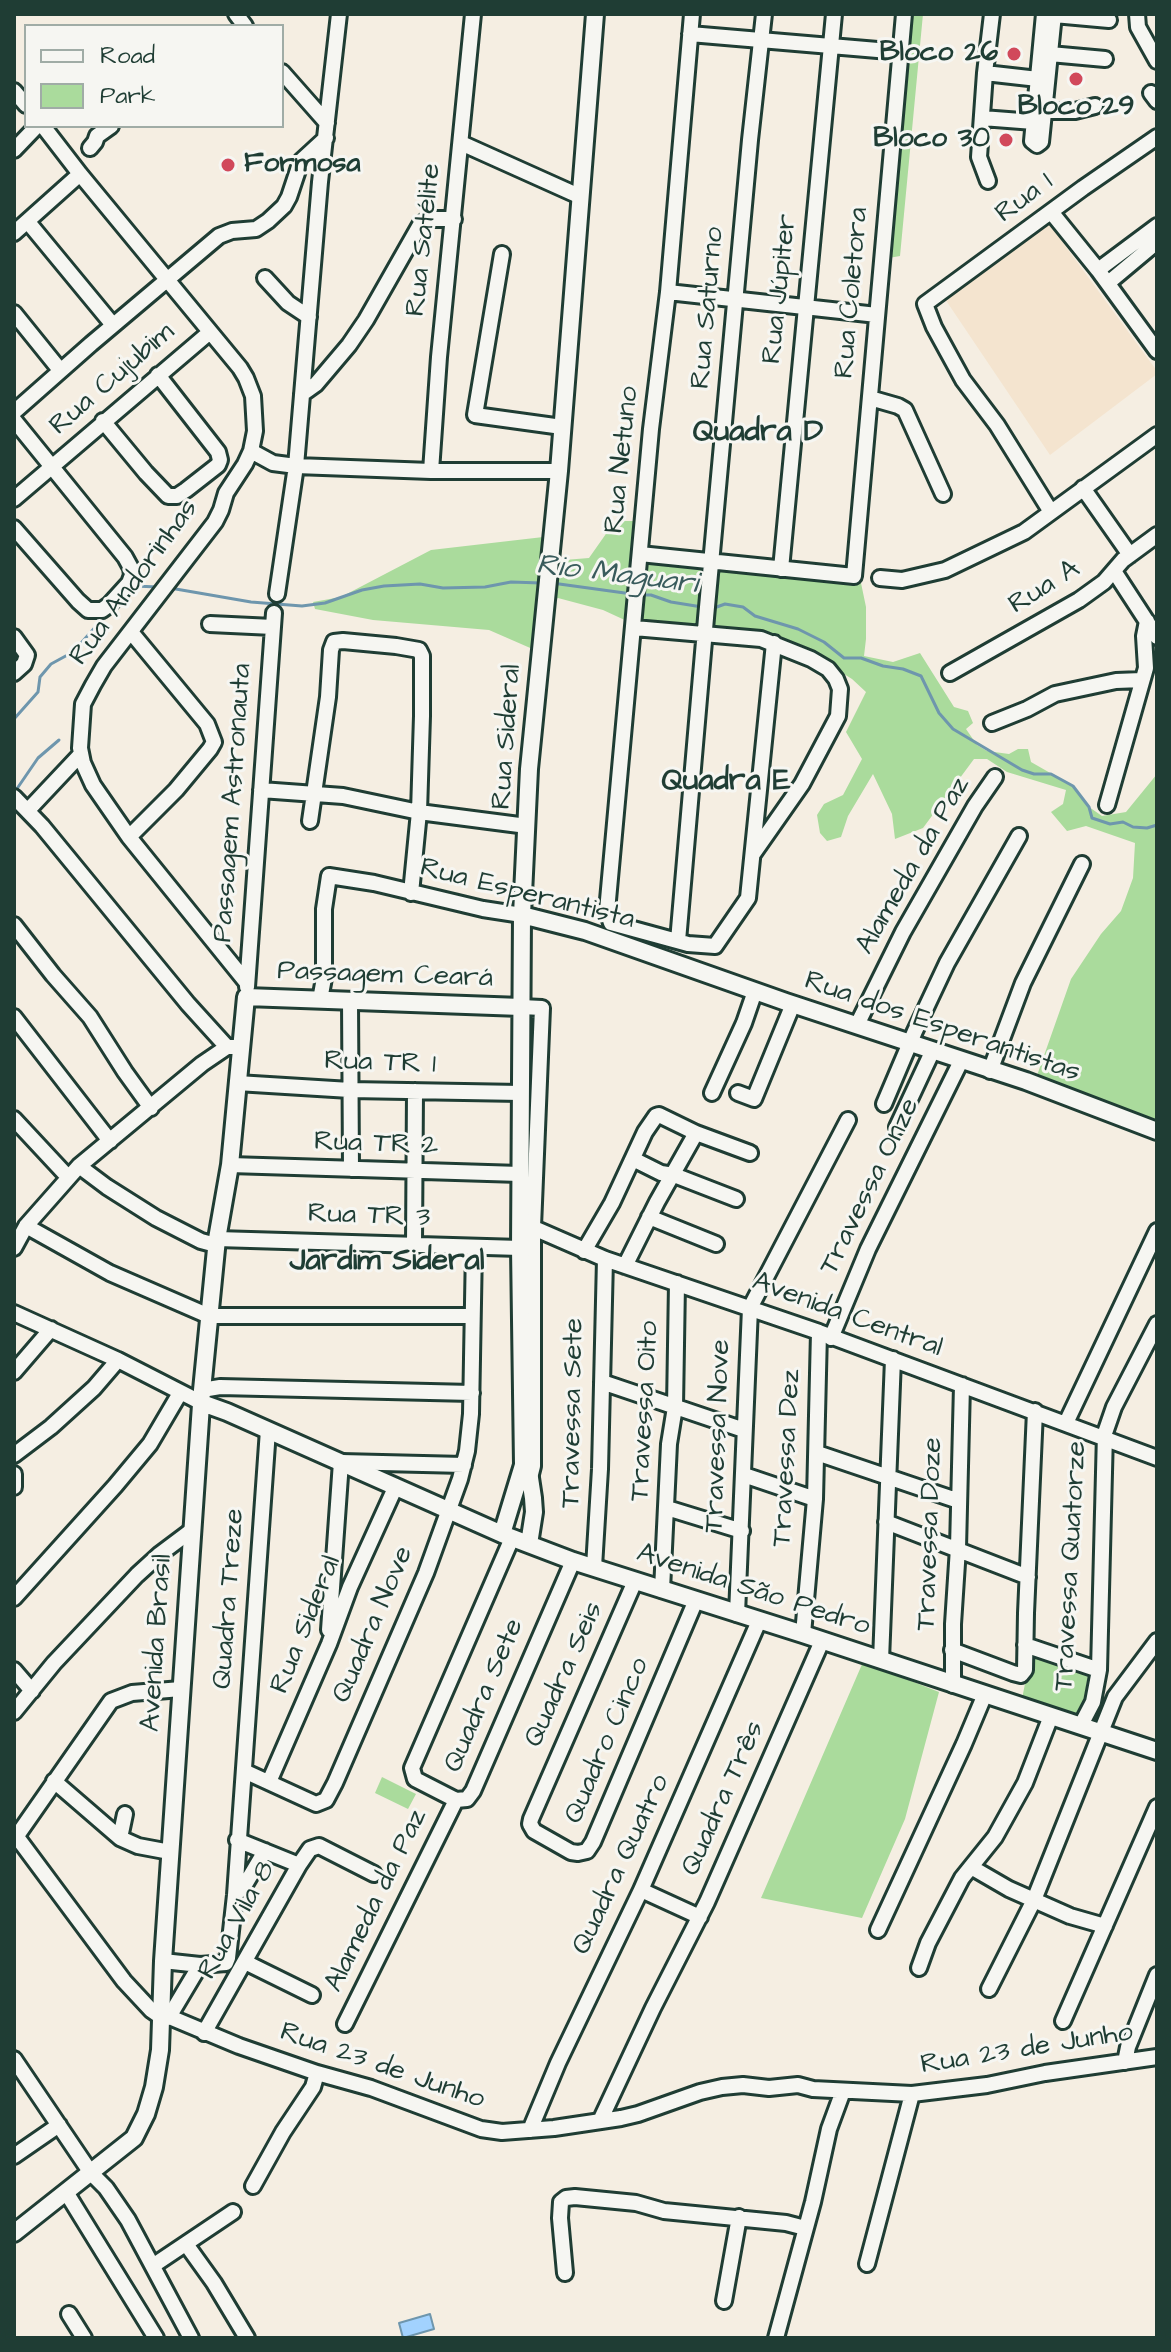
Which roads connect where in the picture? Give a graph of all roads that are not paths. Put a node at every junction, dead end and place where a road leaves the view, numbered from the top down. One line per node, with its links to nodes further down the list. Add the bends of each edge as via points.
1 (339, 14): 28 (street)
2 (473, 14): 30 (street, Rua Satélite)
3 (595, 14): 35 (main road, Rua Sideral)
4 (692, 14): 12 (street, Rua Netuno)
5 (764, 14): 13 (street, Rua Saturno)
6 (834, 14): 14 (street, Rua Júpiter)
7 (904, 14): 15 (street, Rua Coletora)
8 (992, 14): 19 (street)
9 (1051, 14): 11 (street); 16 (street); 21 (street)
10 (1137, 14): 18 (street, via 1138,27)
11 (1109, 20)
12 (690, 34): 13 (street); 47 (street, Rua Netuno)
13 (761, 39): 14 (street); 48 (street, Rua Saturno)
14 (831, 46): 15 (street); 49 (street, Rua Júpiter)
15 (901, 52): 51 (street, Rua Coletora)
16 (1050, 54): 17 (street); 23 (street)
17 (1105, 59)
18 (1157, 61)
19 (985, 73): 21 (street); 24 (street)
20 (284, 75): 28 (street)
21 (1038, 79): 23 (street)
22 (1095, 106): 23 (street)
23 (1040, 110): 24 (street)
24 (982, 118): 34 (street, via 979,157)
25 (35, 128): 32 (street)
26 (45, 128): 33 (street, Rua Andorinhas)
27 (108, 128): 31 (street)
28 (326, 130): 45 (street, via 301,161 284,206 256,229 219,236); 52 (street)
29 (1157, 137): 36 (street, Rua 1)
30 (461, 143): 35 (street); 37 (street, Rua Satélite)
31 (90, 148)
32 (14, 150)
33 (80, 174): 38 (street); 45 (street, Rua Andorinhas)
34 (988, 181)
35 (579, 196): 63 (main road, Rua Sideral)
36 (1052, 213): 43 (street); 73 (street, Rua 1, via 925,304 963,380)
37 (454, 219): 58 (street, via 428,219 420,225 349,345); 68 (street, Rua Satélite)
38 (28, 222): 40 (street); 53 (street)
39 (1157, 226): 43 (street)
40 (14, 233)
41 (1157, 242): 46 (street)
42 (502, 254): 63 (street, via 475,415)
43 (1098, 270): 46 (street)
44 (265, 278): 52 (street)
45 (167, 280): 53 (street); 54 (street, Rua Andorinhas)
46 (1108, 283): 55 (street)
47 (668, 292): 48 (street); 76 (street, Rua Netuno)
48 (736, 299): 49 (street); 78 (street, Rua Saturno)
49 (806, 307): 51 (street); 79 (street, Rua Júpiter)
50 (14, 313): 56 (street)
51 (877, 315): 59 (street, Rua Coletora)
52 (309, 317): 58 (street)
53 (113, 325): 56 (street)
54 (210, 332): 57 (street, Rua Cujubim); 65 (street, Rua Andorinhas, via 246,378 255,407)
55 (1155, 343)
56 (60, 370): 60 (street)
57 (158, 375): 62 (street, Rua Cujubim); 62 (street, via 214,446 220,460 206,474 177,496 168,496)
58 (302, 394): 67 (street)
59 (870, 398): 71 (street, via 905,410); 79 (street, Rua Coletora, via 854,576)
60 (14, 412)
61 (14, 420): 66 (street)
62 (103, 421): 66 (street, Rua Cujubim)
63 (562, 427): 69 (main road, Rua Sideral)
64 (1157, 435): 70 (street)
65 (251, 451): 67 (street, via 273,463); 86 (street, Rua Andorinhas, via 215,522)
66 (52, 466): 72 (street, Rua Cujubim); 74 (street, via 125,557 132,573 129,583 102,610 83,607)
67 (296, 466): 68 (street); 82 (street)
68 (431, 471): 69 (street)
69 (559, 471): 104 (main road, Rua Sideral)
70 (1083, 488): 73 (street); 77 (street)
71 (943, 494)
72 (14, 499)
73 (1051, 512): 81 (street, via 1024,532 945,570 902,580)
74 (14, 528)
75 (1157, 535): 77 (street, Rua A)
76 (640, 554): 78 (street); 85 (street, Rua Netuno)
77 (1130, 555): 80 (street, Rua A)
78 (712, 561): 79 (street); 87 (street, Rua Saturno)
79 (781, 569)
80 (1114, 571): 83 (street); 92 (street, Rua A, via 1079,600)
81 (880, 578)
82 (277, 594)
83 (1147, 621): 89 (street); 93 (street)
84 (210, 624): 97 (street, Passagem Astronauta, via 274,620)
85 (634, 628): 87 (street); 112 (street, Rua Netuno, via 607,911 611,923)
86 (131, 632): 95 (street, Rua Andorinhas, via 85,698); 106 (street, via 201,716 214,742)
87 (704, 633): 90 (street); 112 (street, Rua Saturno)
88 (14, 637): 91 (street, via 27,655)
89 (1157, 637)
90 (774, 643): 107 (street); 107 (street, via 834,675 840,689 838,716 802,784)
91 (14, 673)
92 (950, 673)
93 (1142, 680): 94 (street, via 1055,694); 100 (street)
94 (992, 723)
95 (80, 755): 101 (street); 106 (street, Rua Andorinhas, via 93,785)
96 (995, 777): 121 (street, Alameda da Paz, via 903,932)
97 (261, 790): 98 (street); 114 (street, Passagem Astronauta)
98 (314, 793): 102 (street); 102 (street, via 331,650 337,641 415,648 422,656); 103 (street)
99 (14, 797): 123 (street, via 168,980)
100 (1107, 805)
101 (32, 806)
102 (419, 812): 104 (street); 109 (street)
103 (310, 821)
104 (527, 826): 110 (main road, Rua Sideral)
105 (1019, 836): 122 (street, via 964,929)
106 (129, 837): 114 (street, Rua Andorinhas)
107 (753, 855): 112 (street, via 748,898 715,946)
108 (1082, 864): 126 (street, via 1023,983)
109 (411, 893): 110 (street, Rua Esperantista); 116 (street, Rua Esperantista, via 329,876)
110 (522, 915): 113 (main road, Rua Esperantista, via 585,931); 119 (main road, Rua Sideral)
111 (14, 925): 134 (street, via 90,1017)
112 (678, 941)
113 (709, 976): 115 (main road, Rua dos Esperantistas)
114 (247, 990): 116 (main road, Passagem Ceará); 123 (main road, Avenida Brasil)
115 (755, 991): 118 (main road, Rua dos Esperantistas); 131 (street)
116 (320, 1000): 117 (main road, Passagem Ceará)
117 (350, 1000): 119 (main road, Passagem Ceará); 128 (street)
118 (793, 1004): 121 (main road, Rua dos Esperantistas); 132 (street, via 754,1099)
119 (521, 1007): 130 (main road, Rua Sideral); 152 (street, via 542,1008)
120 (14, 1017): 140 (street)
121 (857, 1025): 122 (main road, Rua dos Esperantistas)
122 (910, 1042): 124 (main road, Rua dos Esperantistas); 133 (street)
123 (234, 1047): 127 (main road, Avenida Brasil); 134 (street, via 202,1064)
124 (933, 1050): 125 (main road, Rua dos Esperantistas); 137 (street)
125 (961, 1061): 126 (main road, Rua dos Esperantistas); 170 (street, Travessa Onze)
126 (990, 1071): 138 (main road, Rua dos Esperantistas)
127 (237, 1083): 128 (street, Rua TR 1); 143 (main road, Avenida Brasil)
128 (350, 1090): 129 (street, Rua TR 1); 145 (street)
129 (415, 1091): 130 (street, Rua TR 1); 146 (street)
130 (521, 1093): 147 (main road, Rua Sideral)
131 (712, 1093)
132 (738, 1093)
133 (884, 1104)
134 (151, 1108): 140 (street)
135 (14, 1119): 149 (street)
136 (848, 1120): 164 (street)
137 (897, 1127)
138 (1157, 1131)
139 (696, 1133): 141 (street); 142 (street, via 656,1116); 148 (street)
140 (110, 1141): 144 (street)
141 (750, 1153)
142 (633, 1159): 148 (street); 160 (street)
143 (230, 1165): 145 (street, Rua TR 2); 155 (main road, Avenida Brasil)
144 (79, 1166): 149 (street); 155 (street, via 156,1218 201,1241)
145 (351, 1169): 146 (street, Rua TR 2)
146 (415, 1172): 147 (street, Rua TR 2); 156 (street)
147 (520, 1174): 152 (main road, Rua Sideral)
148 (674, 1175): 150 (street); 151 (street)
149 (68, 1177): 154 (street)
150 (736, 1199)
151 (649, 1217): 157 (street); 162 (street)
152 (527, 1225): 159 (main road, Rua Sideral); 160 (street, Avenida Central); 190 (street, via 533,1466)
153 (1157, 1231): 181 (street)
154 (18, 1237): 166 (street)
155 (216, 1242): 156 (street, Rua TR 3); 166 (main road, Avenida Brasil)
156 (414, 1244): 158 (street, Rua TR 3)
157 (716, 1244)
158 (474, 1247): 159 (street, Rua TR 3); 167 (street, Quadra Nove)
159 (520, 1248): 190 (main road, Rua Sideral)
160 (584, 1251): 161 (street, Avenida Central)
161 (605, 1259): 162 (street, Avenida Central); 174 (street, Travessa Sete)
162 (625, 1266): 163 (street, Avenida Central)
163 (677, 1283): 164 (street, Avenida Central); 179 (street, Travessa Oito)
164 (750, 1308): 170 (street, Avenida Central); 183 (street, Travessa Nove)
165 (14, 1313): 169 (street)
166 (209, 1316): 167 (street); 178 (main road, Avenida Brasil)
167 (471, 1316): 177 (street, Quadra Nove)
168 (1157, 1327): 184 (street, Travessa Quatorze, via 1114,1407)
169 (51, 1329): 172 (street); 173 (street)
170 (825, 1335): 171 (street, Avenida Central); 185 (street, Travessa Dez)
171 (893, 1359): 175 (street, Avenida Central); 193 (street)
172 (118, 1360): 176 (street); 186 (street, via 94,1388)
173 (14, 1372)
174 (602, 1382): 179 (street); 207 (street, Travessa Sete)
175 (962, 1385): 180 (street, Avenida Central); 197 (street, Travessa Doze)
176 (180, 1393): 178 (street); 211 (street, via 142,1453)
177 (472, 1393): 178 (street, via 220,1387); 189 (street, Quadra Nove)
178 (202, 1397): 182 (main road, Avenida São Pedro); 201 (main road, Avenida Brasil)
179 (675, 1407): 183 (street); 198 (street, Travessa Oito)
180 (1035, 1411): 181 (street, Avenida Central); 208 (street)
181 (1066, 1423): 184 (street, Avenida Central)
182 (268, 1430): 188 (main road, Avenida São Pedro); 235 (street, Quadra Treze)
183 (744, 1430): 192 (street, Travessa Nove)
184 (1105, 1439): 187 (street, Avenida Central); 223 (street, Travessa Quatorze)
185 (817, 1453): 193 (street); 196 (street, Travessa Dez)
186 (14, 1455)
187 (1157, 1458)
188 (341, 1462): 189 (street, Avenida São Pedro); 195 (main road, Avenida São Pedro); 218 (street)
189 (464, 1465): 199 (street, Quadra Nove)
190 (527, 1472): 203 (main road, Rua Sideral); 204 (main road, Rua Sideral, via 534,1512)
191 (14, 1474): 194 (street)
192 (744, 1475): 196 (street); 202 (street, Travessa Nove)
193 (887, 1478): 197 (street); 200 (street)
194 (14, 1487)
195 (395, 1488): 199 (main road, Avenida São Pedro); 218 (street, Rua Sideral)
196 (815, 1499): 215 (street, Travessa Dez)
197 (959, 1501): 205 (street, Travessa Doze)
198 (667, 1508): 202 (street); 210 (street, Travessa Oito)
199 (450, 1511): 203 (main road, Avenida São Pedro); 237 (street, Quadra Nove, via 330,1794 316,1804)
200 (886, 1522): 205 (street); 221 (street)
201 (192, 1530): 225 (main road, Avenida Brasil); 227 (street, via 137,1575)
202 (742, 1531): 213 (street, Travessa Nove)
203 (507, 1536): 204 (main road, Avenida São Pedro); 239 (street, Quadra Sete, via 412,1768 415,1779)
204 (529, 1544): 206 (main road, Avenida São Pedro)
205 (958, 1548): 208 (street); 220 (street, Travessa Doze)
206 (573, 1561): 207 (main road, Avenida São Pedro); 239 (street, Quadra Sete, via 473,1791 467,1799)
207 (594, 1567): 209 (main road, Avenida São Pedro)
208 (1028, 1577): 219 (street)
209 (635, 1581): 210 (main road, Avenida São Pedro); 238 (street, Quadra Seis)
210 (662, 1590): 212 (main road, Avenida São Pedro)
211 (14, 1598)
212 (696, 1600): 213 (main road, Avenida São Pedro); 238 (street, Quadro Cinco, via 587,1851 571,1852 532,1828)
213 (737, 1614): 214 (main road, Avenida São Pedro)
214 (759, 1621): 215 (main road, Avenida São Pedro); 250 (street, Quadra Quatro)
215 (803, 1634): 216 (main road, Avenida São Pedro)
216 (822, 1641): 221 (main road, Avenida São Pedro); 253 (street, Quadra Três)
217 (1157, 1641): 229 (street)
218 (329, 1644): 237 (street, Rua Sideral)
219 (1025, 1645): 220 (street, via 1021,1675); 223 (street)
220 (952, 1650): 224 (street, Travessa Doze)
221 (881, 1660): 224 (main road, Avenida São Pedro)
222 (14, 1670): 227 (street)
223 (1099, 1670): 226 (street, Travessa Quatorze)
224 (953, 1685): 228 (main road, Avenida São Pedro)
225 (181, 1689): 236 (street, via 132,1693 111,1701); 246 (main road, Avenida Brasil)
226 (1096, 1690): 229 (street); 232 (street, Travessa Quatorze)
227 (32, 1691): 230 (street)
228 (985, 1694): 231 (main road, Avenida São Pedro); 255 (street)
229 (1115, 1697): 233 (street)
230 (14, 1712)
231 (1051, 1716): 232 (main road, Avenida São Pedro); 248 (street, via 1025,1783)
232 (1081, 1725): 233 (main road, Avenida São Pedro)
233 (1100, 1732): 234 (main road, Avenida São Pedro); 252 (street)
234 (1157, 1751)
235 (244, 1771): 237 (street); 244 (street, Quadra Treze)
236 (54, 1781): 242 (street); 243 (street)
237 (269, 1782)
238 (543, 1790)
239 (456, 1800): 265 (street, Alameda da Paz)
240 (1157, 1807): 254 (street)
241 (125, 1814): 243 (street)
242 (15, 1837): 263 (street, Rua 23 de Junho, via 124,1981)
243 (120, 1838): 246 (street)
244 (237, 1840): 245 (street, Rua Vila 8); 251 (street, Quadra Treze)
245 (265, 1851): 247 (street, Rua Vila 8); 251 (street)
246 (170, 1852): 256 (main road, Avenida Brasil)
247 (299, 1865): 249 (street, via 310,1849 319,1846); 258 (street, Rua Vila 8)
248 (971, 1867): 252 (street); 259 (street)
249 (374, 1874)
250 (641, 1890): 253 (street, Quadra Três); 275 (street, Quadra Quatro)
251 (235, 1895): 258 (street, Quadra Treze)
252 (1034, 1900): 254 (street); 261 (street)
253 (700, 1917): 273 (street)
254 (1105, 1926): 264 (street)
255 (878, 1930)
256 (163, 1961): 257 (street); 263 (main road, Avenida Brasil)
257 (200, 1965): 258 (street); 263 (street)
258 (237, 1965): 262 (street); 266 (street, Rua Vila 8)
259 (919, 1968)
260 (1157, 1975): 269 (street)
261 (989, 1989)
262 (312, 1995)
263 (165, 2017): 266 (street, Rua 23 de Junho); 277 (main road, Avenida Brasil, via 154,2087 140,2128)
264 (1063, 2021)
265 (345, 2024)
266 (204, 2033): 270 (street, Rua 23 de Junho)
267 (1157, 2057): 269 (street, Rua 23 de Junho)
268 (14, 2059): 274 (street)
269 (1125, 2062): 272 (street, Rua 23 de Junho)
270 (317, 2073): 275 (street, Rua 23 de Junho, via 481,2129); 278 (street)
271 (843, 2091): 272 (street, Rua 23 de Junho); 273 (street, Rua 23 de Junho, via 798,2085 722,2087); 282 (street)
272 (912, 2094): 285 (street)
273 (600, 2121): 275 (street, Rua 23 de Junho)
274 (59, 2125): 276 (street); 277 (street)
275 (530, 2130)
276 (14, 2156)
277 (91, 2173): 279 (main road, Avenida Brasil); 286 (street)
278 (253, 2186)
279 (66, 2192): 283 (main road, Avenida Brasil); 291 (street)
280 (233, 2212): 284 (street)
281 (739, 2217): 282 (street); 287 (street, via 566,2198 560,2218); 288 (street)
282 (805, 2228): 294 (street)
283 (14, 2233)
284 (186, 2244): 286 (street); 293 (street)
285 (867, 2264)
286 (154, 2265): 292 (street)
287 (565, 2273)
288 (724, 2301)
289 (69, 2314): 290 (street)
290 (84, 2338)
291 (156, 2338)
292 (191, 2338)
293 (247, 2338)
294 (776, 2338)

